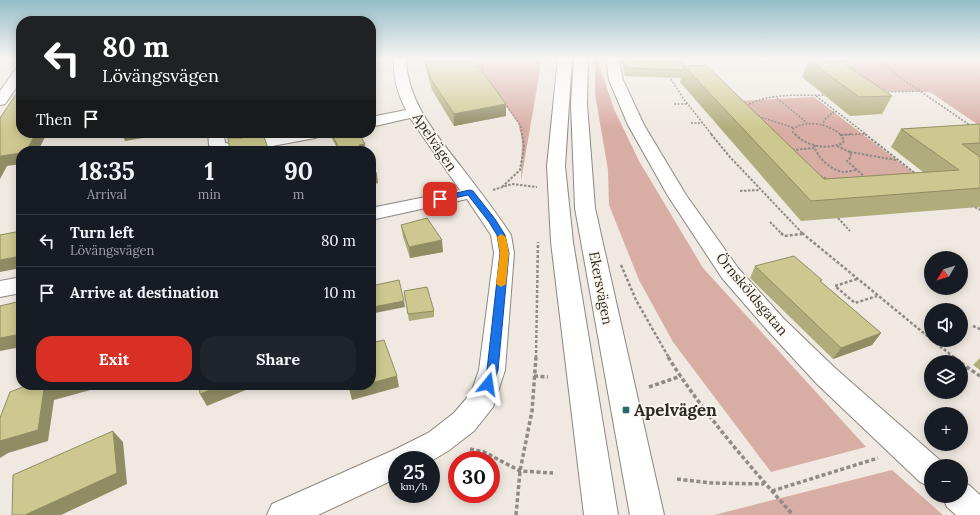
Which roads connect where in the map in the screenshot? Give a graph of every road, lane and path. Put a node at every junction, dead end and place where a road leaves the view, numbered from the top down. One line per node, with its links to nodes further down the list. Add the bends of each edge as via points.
1 (14, 82): 14 (street)
2 (401, 82): 19 (street, Apelvägen)
3 (490, 82): 45 (path, via 522,126 524,147 520,170)
4 (563, 82): 87 (main road, via 556,166 562,242)
5 (580, 82): 88 (main road, Ekersvägen, via 585,208)
6 (617, 82): 75 (street, Örnsköldsgatan, via 636,125 677,196 730,273 820,370)
7 (674, 82): 16 (path)
8 (908, 82): 9 (path)
9 (920, 91): 10 (path); 27 (path)
10 (877, 92)
11 (815, 95): 12 (path); 13 (path); 18 (path)
12 (831, 95)
13 (777, 98): 17 (path, via 749,103 744,107); 24 (path)
14 (0, 101)
15 (674, 104): 16 (path)
16 (688, 104): 23 (path)
17 (748, 110)
18 (835, 111): 25 (path, via 824,120); 28 (path)
19 (415, 113): 21 (street); 48 (street, Apelvägen, via 428,136)
20 (758, 116): 26 (path)
21 (376, 121)
22 (691, 123): 23 (path)
23 (702, 123): 46 (path)
24 (807, 124): 25 (path); 26 (path, via 800,124)
25 (823, 126): 29 (path)
26 (794, 128): 31 (path, via 793,133 796,136)
27 (975, 128)
28 (864, 134): 29 (path); 37 (path)
29 (841, 135): 33 (path, via 843,143)
30 (288, 138): 32 (street)
31 (814, 145): 33 (path); 34 (path)
32 (247, 146)
33 (837, 146): 35 (path)
34 (814, 148): 36 (path, via 787,150); 38 (path, via 822,160 843,172)
35 (850, 152): 37 (path); 38 (path, via 851,157 847,161)
36 (792, 155)
37 (898, 160): 41 (path)
38 (857, 170): 44 (path)
39 (819, 175): 40 (path)
40 (825, 178): 42 (path); 43 (path)
41 (921, 178)
42 (832, 180)
43 (821, 183)
44 (871, 183)
45 (502, 187): 48 (path); 49 (path, via 512,184 539,187)
46 (760, 190): 47 (path); 56 (path)
47 (740, 191)
48 (470, 193): 52 (street); 76 (street, Apelvägen, via 501,235 504,253 492,370 483,399 464,422)
49 (539, 194)
50 (975, 207): 51 (path)
51 (980, 210)
52 (376, 213)
53 (838, 218): 55 (path)
54 (770, 222): 56 (path, via 784,236)
55 (850, 231)
56 (803, 234): 59 (path)
57 (538, 240): 69 (path)
58 (619, 260): 70 (path, via 636,301)
59 (857, 279): 62 (path); 62 (path, via 835,286 855,303)
60 (16, 286): 61 (street)
61 (0, 289)
62 (878, 296): 65 (path)
63 (973, 326): 64 (path)
64 (980, 330)
65 (924, 334)
66 (940, 347): 67 (path)
67 (951, 355)
68 (968, 369): 71 (path)
69 (534, 376): 72 (path); 79 (path, via 532,411)
70 (681, 376): 73 (path); 82 (path, via 711,419)
71 (980, 376)
72 (548, 377)
73 (649, 387)
74 (466, 450): 79 (path, via 484,452)
75 (906, 450): 77 (street, Örnsköldsgatan); 83 (path)
76 (422, 451)
77 (924, 466)
78 (388, 467): 85 (street)
79 (520, 471): 80 (path); 86 (path)
80 (553, 473)
81 (677, 479): 82 (path, via 712,483)
82 (765, 484): 83 (path)
83 (772, 491): 89 (path)
84 (966, 503): 90 (street)
85 (283, 515)
86 (516, 515)
87 (601, 515)
88 (647, 515)
89 (793, 515)
90 (979, 515)

